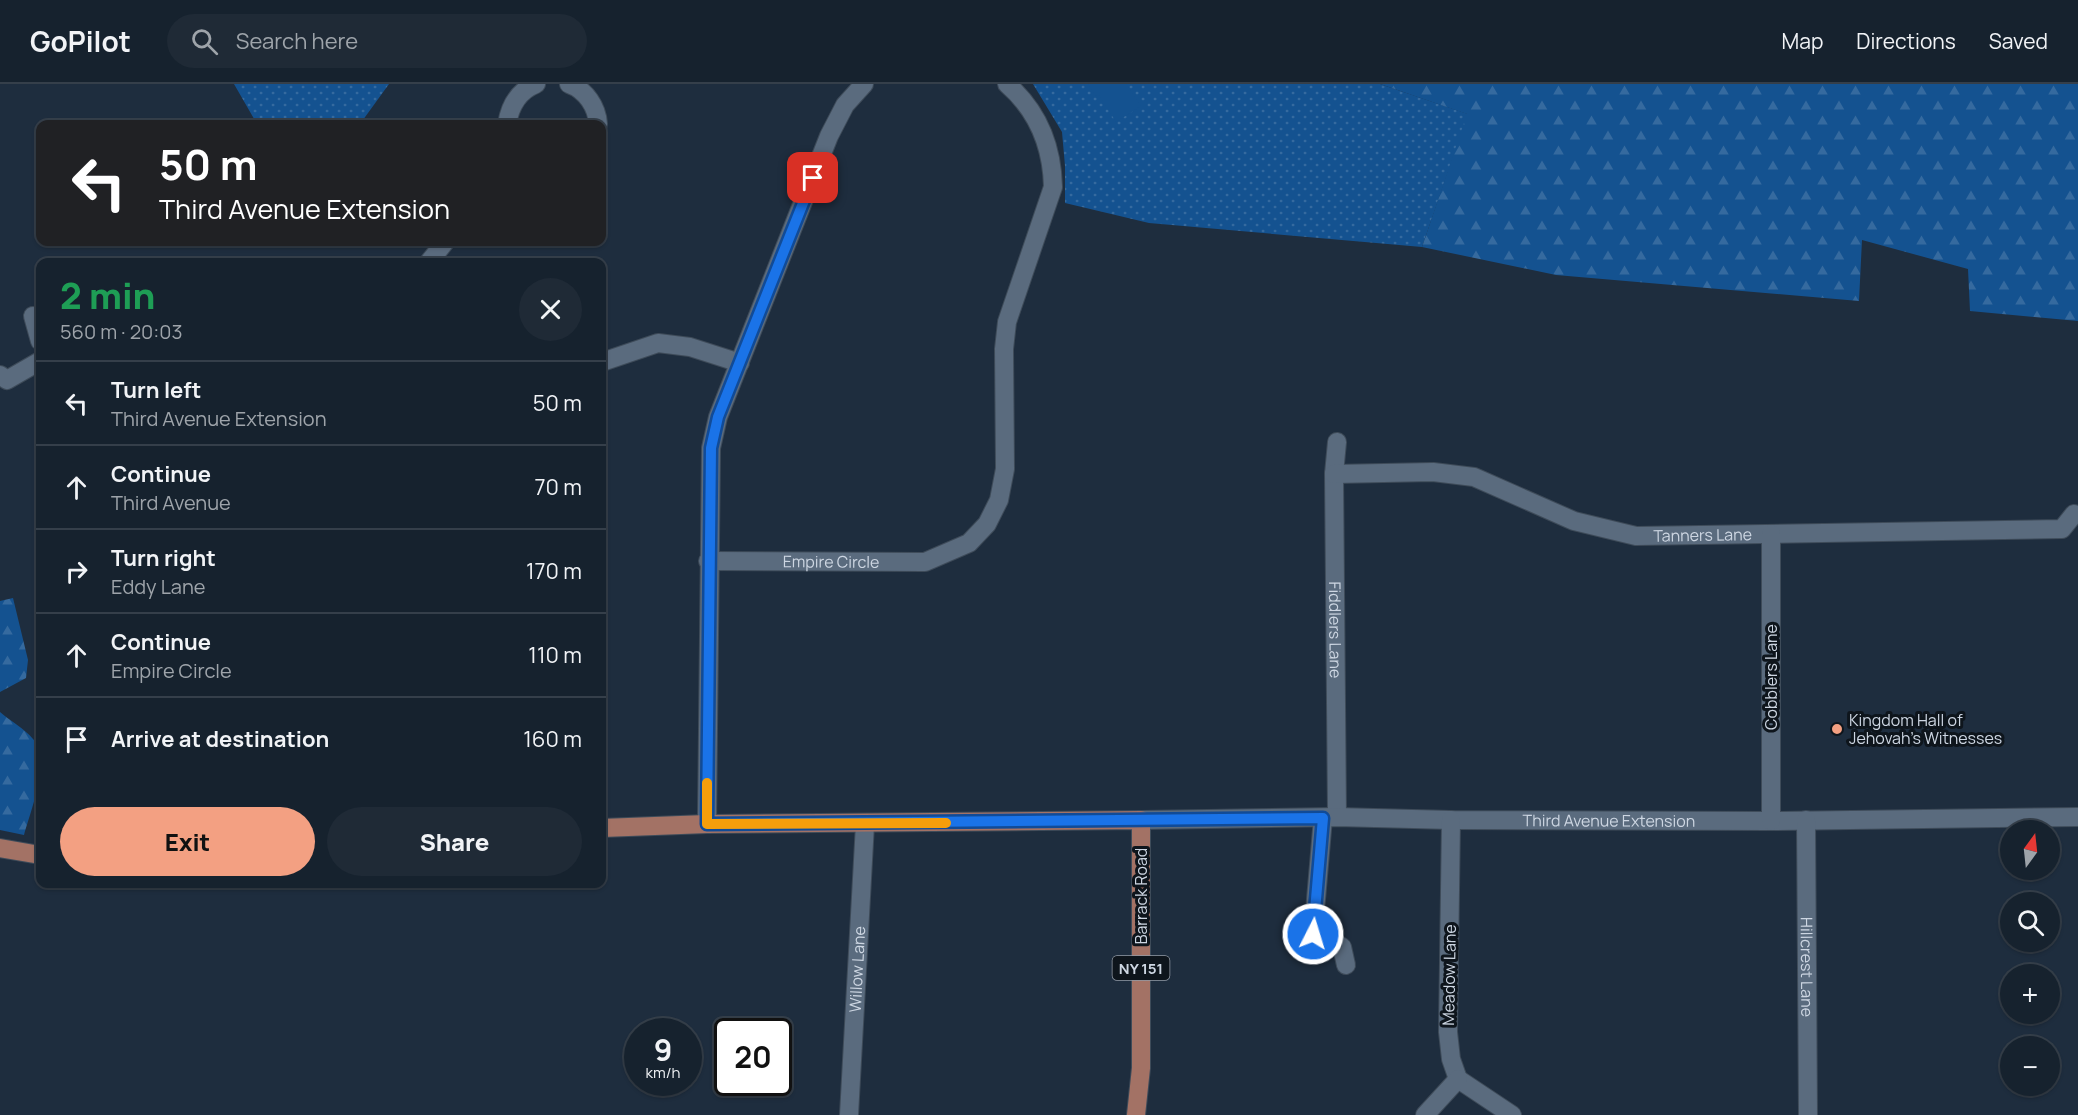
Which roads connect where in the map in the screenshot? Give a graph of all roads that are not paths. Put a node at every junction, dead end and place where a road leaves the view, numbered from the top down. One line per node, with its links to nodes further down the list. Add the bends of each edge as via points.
1 (536, 84): 5 (street, via 516,98)
2 (569, 84): 6 (street, via 586,95)
3 (864, 84): 13 (street, via 846,105 829,136)
4 (1007, 84): 19 (street, Empire Circle, via 1024,99 1039,122 1053,168 1053,187 1007,322 1005,469 999,501 987,524 969,543 925,562)
5 (508, 120)
6 (597, 120)
7 (442, 246): 8 (street)
8 (432, 258)
9 (33, 316): 10 (street)
10 (36, 327)
11 (606, 361): 13 (street, via 658,343 690,347)
12 (36, 363): 14 (street, via 7,381)
13 (740, 363): 19 (street, via 718,417 711,448)
14 (0, 375)
15 (1337, 442): 16 (street, Fiddlers Lane)
16 (1334, 474): 18 (street, Tanners Lane, via 1433,472 1474,477 1574,521 1636,536); 20 (street, Fiddlers Lane)
17 (2074, 514): 18 (street, Tanners Lane, via 2062,529)
18 (1772, 534): 25 (street, Cobblers Lane)
19 (708, 561): 26 (street)
20 (1330, 817): 22 (street, Third Avenue Extension); 23 (street, Third Avenue Extension); 31 (street, Fiddlers Lane, via 1313,934 1342,947)
21 (2078, 817): 24 (street, Third Avenue Extension)
22 (1141, 820): 27 (main road); 34 (main road, Barrack Road / NY 151, via 1141,1068)
23 (1452, 820): 25 (street, Third Avenue Extension); 32 (street, Meadow Lane, via 1448,1032)
24 (1806, 820): 25 (street, Third Avenue Extension); 37 (street, Hillcrest Lane)
25 (1771, 821)
26 (707, 824): 27 (main road); 28 (main road)
27 (865, 824): 33 (street, Willow Lane)
28 (606, 828)
29 (0, 849): 30 (main road)
30 (36, 854)
31 (1346, 965)
32 (1458, 1079): 35 (street); 36 (street)
33 (849, 1115)
34 (1136, 1115)
35 (1425, 1115)
36 (1512, 1115)
37 (1808, 1115)

